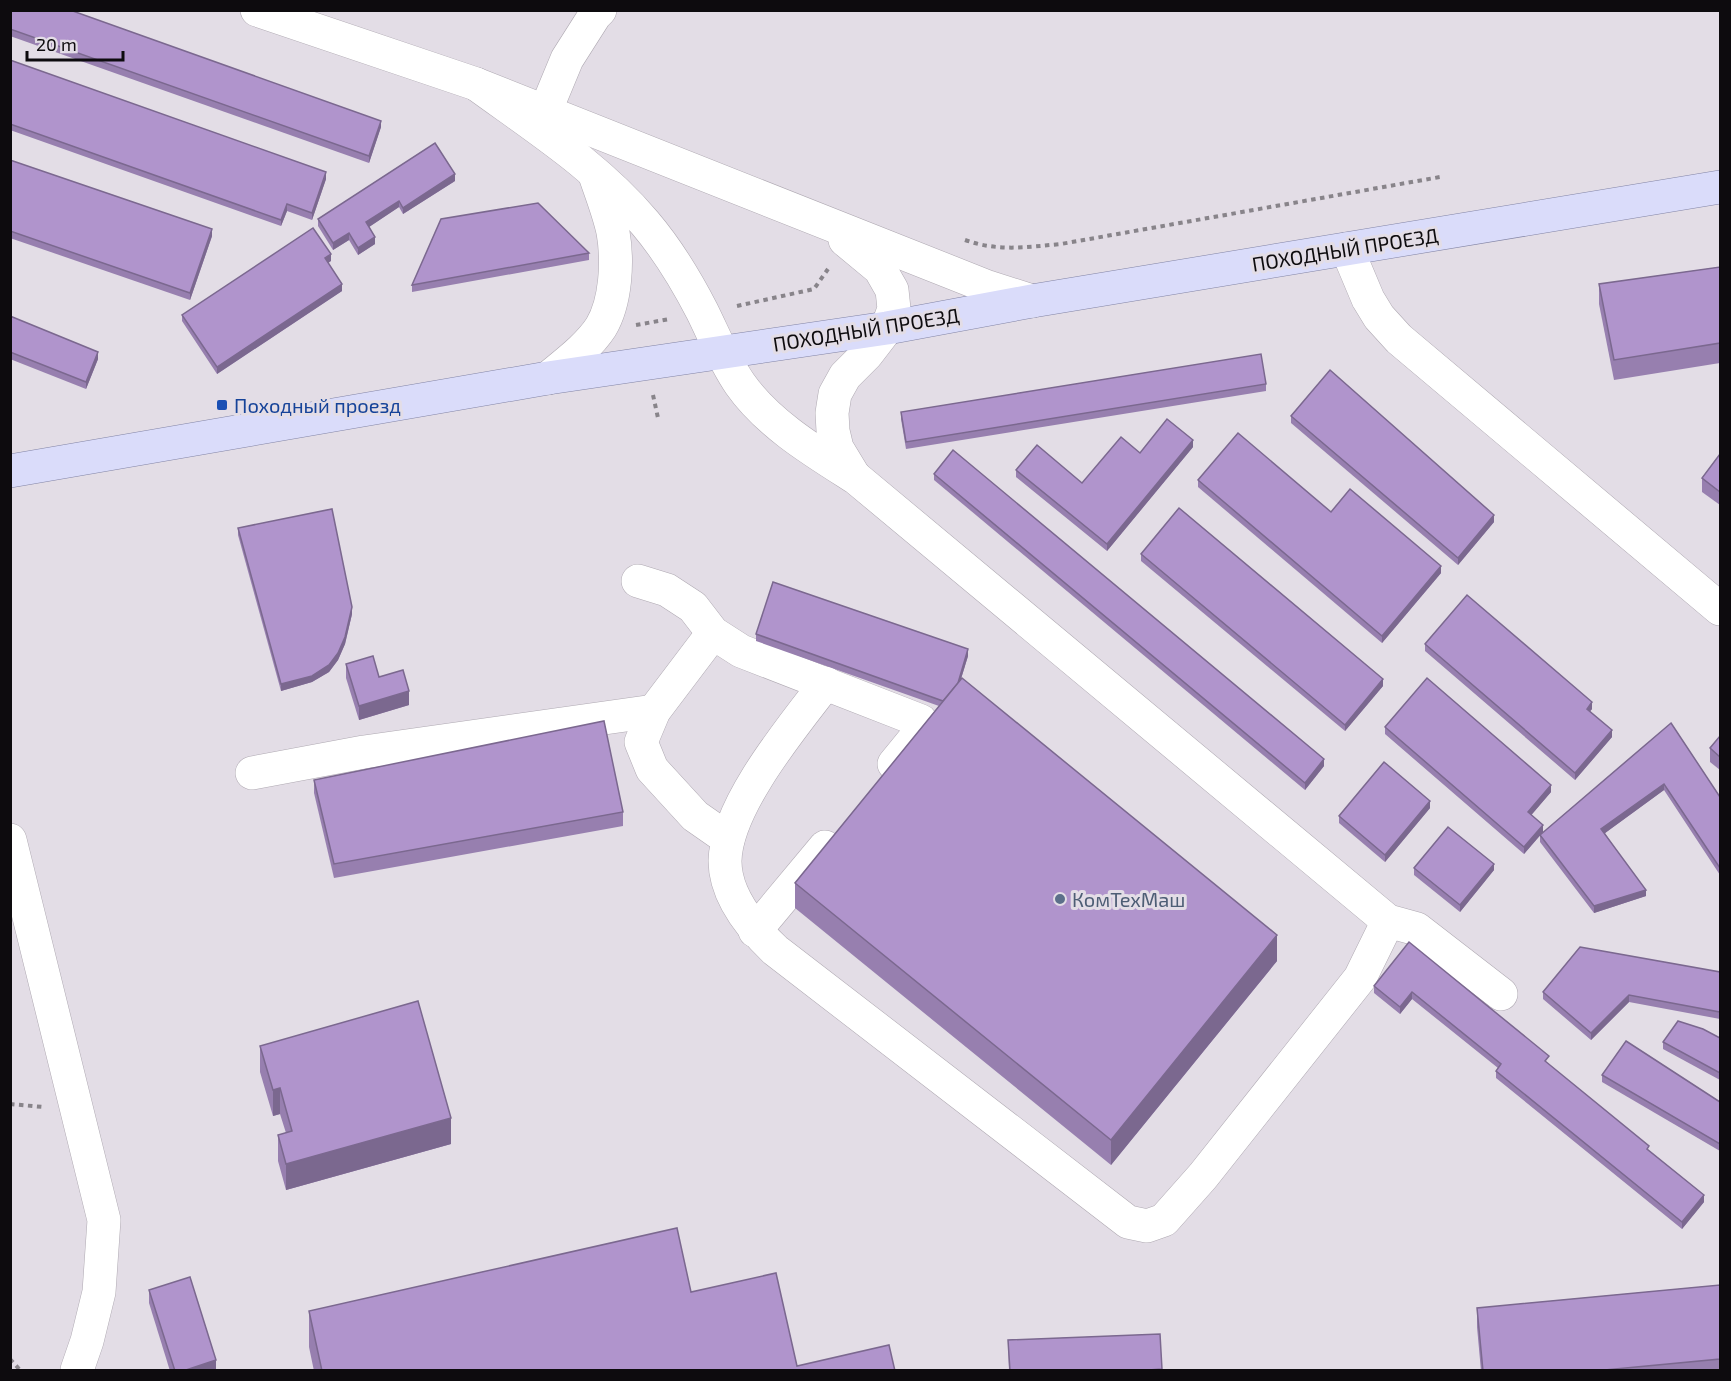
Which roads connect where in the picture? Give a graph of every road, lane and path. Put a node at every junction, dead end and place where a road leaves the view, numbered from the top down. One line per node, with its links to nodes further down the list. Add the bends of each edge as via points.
1 (257, 10): 3 (street)
2 (600, 10): 4 (street, via 567,59)
3 (477, 84): 4 (street); 5 (street)
4 (546, 112): 8 (street)
5 (594, 170): 13 (street, via 645,223 682,273); 14 (street, via 613,233 615,276 612,301)
6 (1440, 177): 9 (path, via 1061,243 984,247)
7 (1720, 187): 10 (main road, ПОХОДНЫЙ ПРОЕЗД)
8 (817, 219): 12 (street); 15 (street, via 880,269 892,290 894,309)
9 (963, 239)
10 (1347, 249): 12 (main road, ПОХОДНЫЙ ПРОЕЗД); 23 (street, via 1368,299 1399,339)
11 (832, 262): 13 (path, via 814,289)
12 (1032, 301): 15 (main road, ПОХОДНЫЙ ПРОЕЗД)
13 (703, 313): 14 (path, via 639,325); 16 (street)
14 (600, 327): 17 (street, via 577,354)
15 (887, 328): 16 (main road, ПОХОДНЫЙ ПРОЕЗД); 21 (street, via 845,376 835,394 832,431 837,448)
16 (721, 351): 17 (main road, ПОХОДНЫЙ ПРОЕЗД); 21 (street, via 740,385 770,417)
17 (548, 378): 20 (main road, ПОХОДНЫЙ ПРОЕЗД)
18 (652, 386): 19 (path)
19 (658, 418)
20 (10, 471)
21 (856, 478): 32 (street)
22 (638, 581): 24 (street, via 667,590 693,607)
23 (1720, 609)
24 (713, 633): 25 (street, via 741,651); 26 (street)
25 (826, 683): 28 (street, via 921,721 921,731); 30 (street, via 751,786)
26 (654, 711): 27 (street, via 364,752); 30 (street, via 641,742 651,769 695,816)
27 (252, 773)
28 (876, 786)
29 (846, 822): 33 (street)
30 (728, 839): 33 (street, via 725,861 732,893)
31 (10, 840): 37 (street, via 104,1220 99,1292)
32 (1388, 921): 33 (street, via 1360,978 1195,1185 1164,1220 1147,1226 1128,1222); 34 (street, via 1417,929)
33 (755, 931)
34 (1501, 994)
35 (10, 1359): 36 (path)
36 (20, 1371)
37 (77, 1371)

